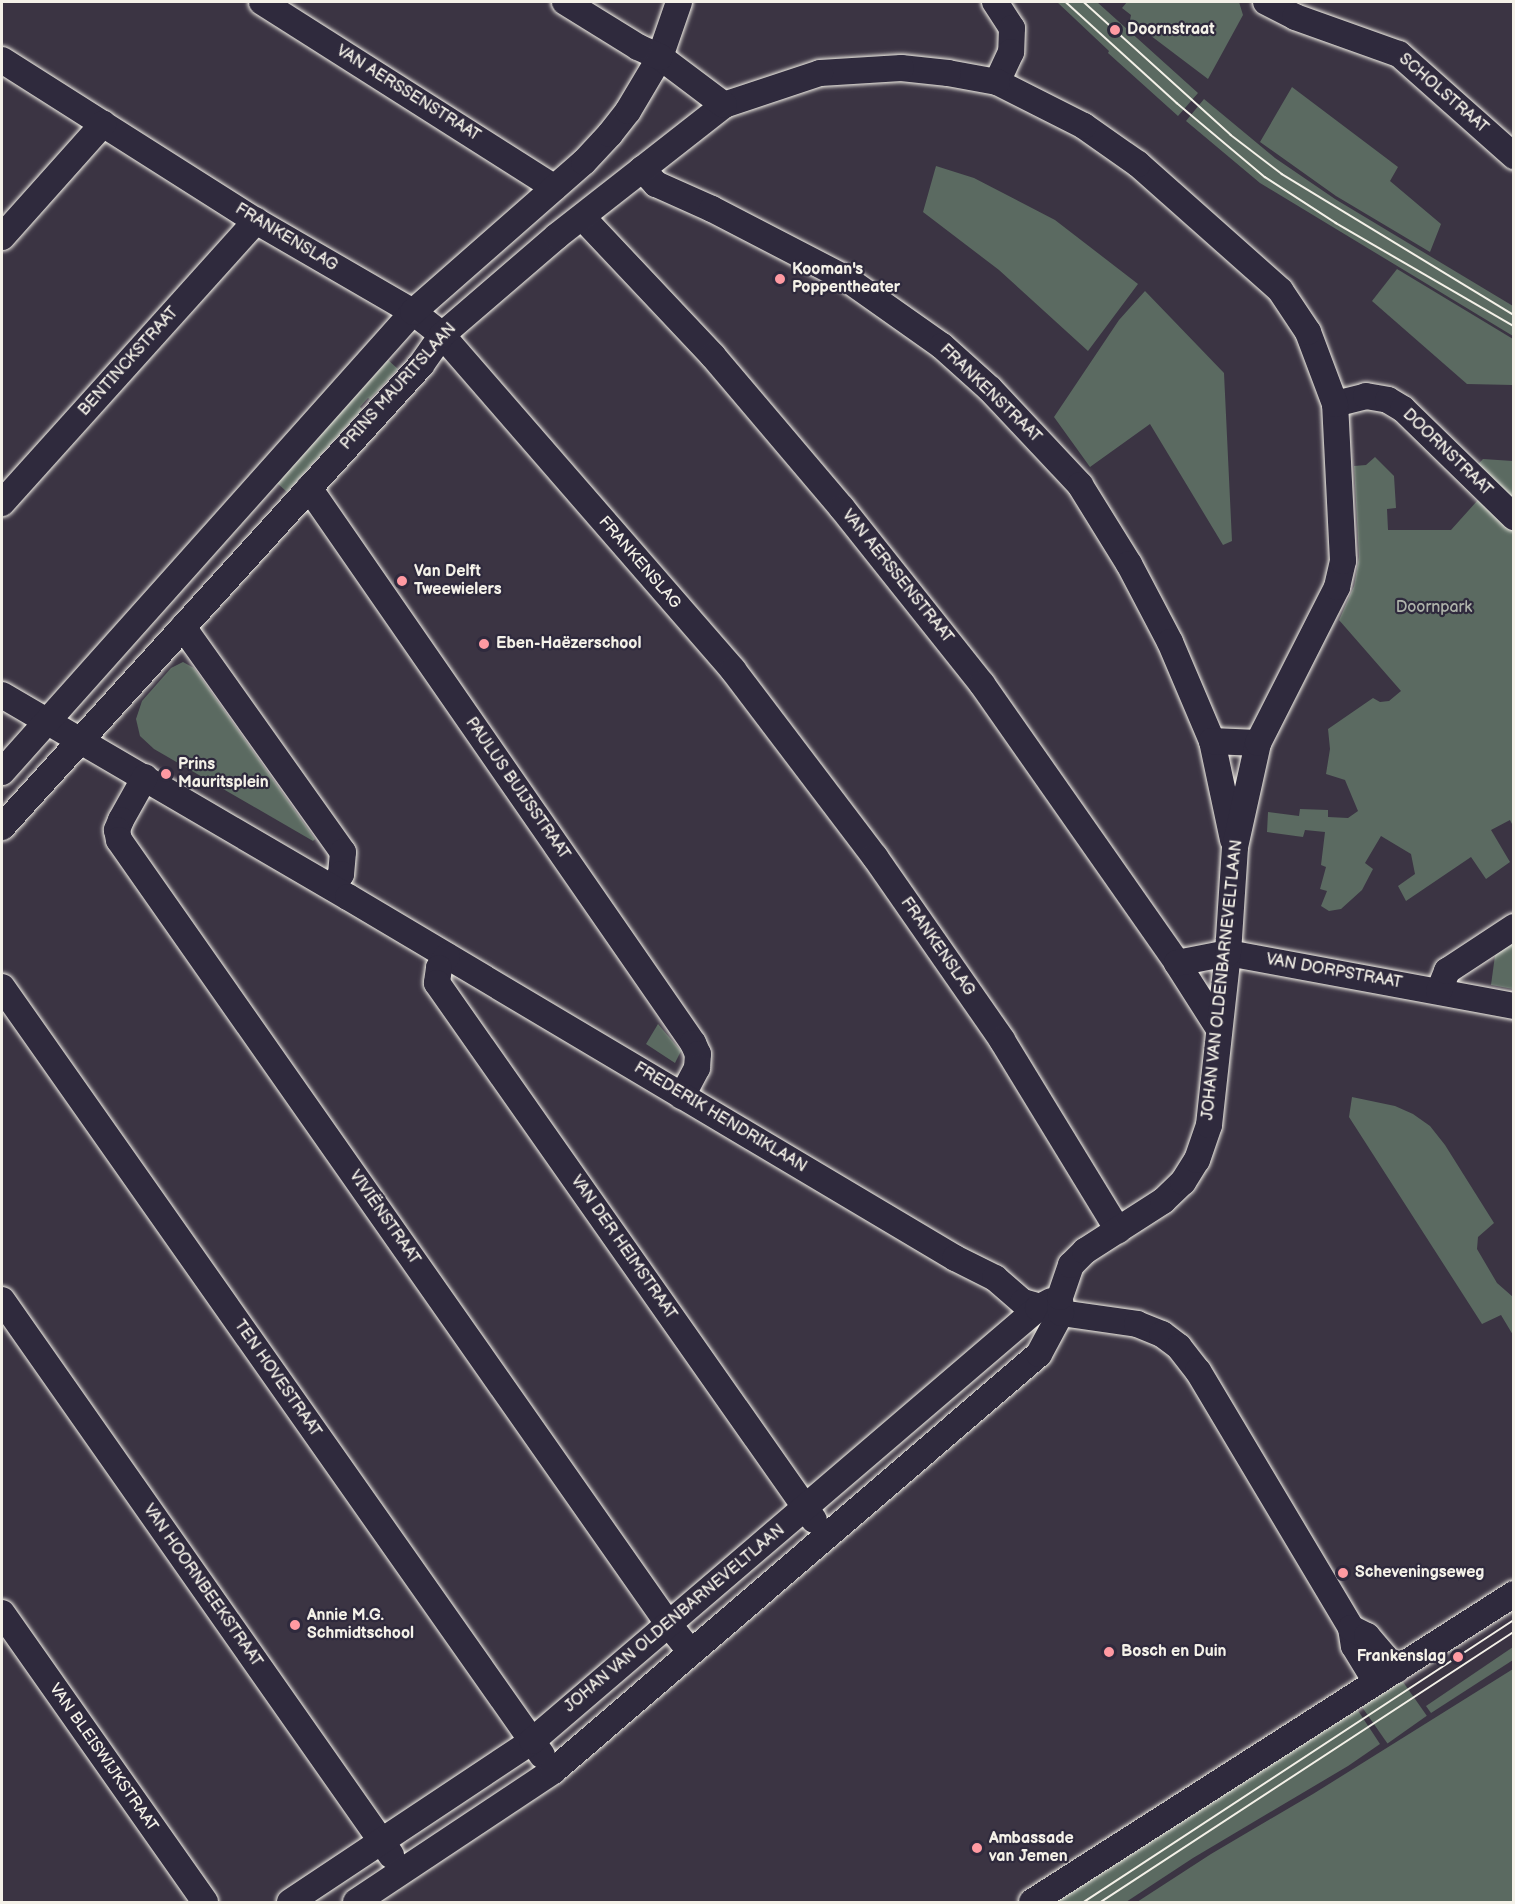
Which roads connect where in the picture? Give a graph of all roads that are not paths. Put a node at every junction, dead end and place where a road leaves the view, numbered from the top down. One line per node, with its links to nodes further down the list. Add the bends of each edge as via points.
1 (262, 2): 13 (street, VAN AERSSENSTRAAT)
2 (565, 2): 6 (street)
3 (679, 2): 6 (street)
4 (995, 2): 8 (street, via 1012,28 1011,52)
5 (1266, 2): 11 (street, SCHOLSTRAAT, via 1295,17 1399,54)
6 (660, 57): 9 (street); 13 (street, via 610,134)
7 (2, 60): 10 (street, FRANKENSLAG)
8 (996, 82): 9 (street, PRINS MAURITSLAAN, via 901,68 860,69 820,73); 19 (street, via 1084,126 1138,164 1280,290 1308,332)
9 (724, 105): 12 (street, PRINS MAURITSLAAN)
10 (103, 124): 15 (street, FRANKENSLAG); 16 (street)
11 (1514, 156)
12 (642, 169): 14 (street, PRINS MAURITSLAAN); 27 (street, FRANKENSTRAAT, via 656,183 847,279 942,346 990,389 1080,485 1129,564 1170,642)
13 (554, 187): 17 (street)
14 (583, 218): 18 (street, PRINS MAURITSLAAN); 37 (street, VAN AERSSENSTRAAT, via 713,356 842,508 982,684)
15 (256, 221): 17 (street, FRANKENSLAG); 21 (street, BENTINCKSTRAAT)
16 (2, 237)
17 (413, 312): 18 (street, FRANKENSLAG); 25 (street)
18 (442, 335): 20 (street, PRINS MAURITSLAAN, via 421,364); 43 (street, FRANKENSLAG, via 733,670 875,857 1002,1040)
19 (1335, 404): 22 (street, DOORNSTRAAT, via 1366,396 1388,400 1403,409); 28 (street, JOHAN VAN OLDENBARNEVELTLAAN, via 1343,561 1337,587)
20 (309, 488): 23 (street, PRINS MAURITSLAAN); 42 (street, PAULUS BUIJSSTRAAT, via 693,1042 698,1054 697,1068)
21 (2, 502)
22 (1514, 517)
23 (183, 627): 26 (street); 33 (street, via 344,852 341,874)
24 (2, 695): 25 (street)
25 (46, 722): 26 (street); 29 (street)
26 (79, 741): 30 (street); 31 (street)
27 (1212, 741): 28 (street); 32 (street, FRANKENSTRAAT)
28 (1258, 743): 32 (street, JOHAN VAN OLDENBARNEVELTLAAN)
29 (2, 772)
30 (145, 777): 33 (street); 50 (street, VIVIËNSTRAAT, via 120,820 119,840)
31 (2, 827)
32 (1235, 847): 35 (street, JOHAN VAN OLDENBARNEVELTLAAN)
33 (333, 888): 36 (street)
34 (1514, 927): 39 (street, via 1447,971)
35 (1228, 953): 37 (street); 39 (street, VAN DORPSTRAAT); 41 (street, JOHAN VAN OLDENBARNEVELTLAAN)
36 (447, 956): 42 (street, FREDERIK HENDRIKLAAN); 46 (street, VAN DER HEIMSTRAAT, via 439,968 437,983)
37 (1177, 963): 41 (street, VAN AERSSENSTRAAT)
38 (2, 987): 53 (street, TEN HOVESTRAAT)
39 (1439, 992): 40 (street, VAN DORPSTRAAT)
40 (1514, 1006)
41 (1219, 1029): 43 (street, JOHAN VAN OLDENBARNEVELTLAAN, via 1209,1125 1197,1160 1183,1182 1163,1201)
42 (682, 1096): 45 (street, FREDERIK HENDRIKLAAN, via 995,1278 1023,1302)
43 (1118, 1230): 45 (street, JOHAN VAN OLDENBARNEVELTLAAN, via 1071,1265)
44 (2, 1300): 55 (street, VAN HOORNBEEKSTRAAT)
45 (1053, 1306): 46 (street, JOHAN VAN OLDENBARNEVELTLAAN); 47 (street, JOHAN VAN OLDENBARNEVELTLAAN, via 1039,1354); 52 (street, via 1137,1324 1162,1334 1179,1347 1194,1365 1352,1628 1367,1636)
46 (806, 1507): 47 (street, VAN DER HEIMSTRAAT); 50 (street, JOHAN VAN OLDENBARNEVELTLAAN)
47 (825, 1538): 51 (street, JOHAN VAN OLDENBARNEVELTLAAN)
48 (1514, 1594): 52 (street)
49 (2, 1613): 57 (street, VAN BLEISWIJKSTRAAT)
50 (669, 1625): 51 (street, VIVIËNSTRAAT); 53 (street, JOHAN VAN OLDENBARNEVELTLAAN)
51 (691, 1652): 54 (street, JOHAN VAN OLDENBARNEVELTLAAN)
52 (1386, 1676): 60 (street)
53 (532, 1741): 54 (street, TEN HOVESTRAAT); 55 (street, JOHAN VAN OLDENBARNEVELTLAAN)
54 (553, 1771): 56 (street, JOHAN VAN OLDENBARNEVELTLAAN)
55 (382, 1843): 56 (street, VAN HOORNBEEKSTRAAT); 58 (street, JOHAN VAN OLDENBARNEVELTLAAN)
56 (402, 1872): 59 (street, JOHAN VAN OLDENBARNEVELTLAAN)
57 (205, 1902)
58 (290, 1902)
59 (356, 1902)
60 (1032, 1902)

